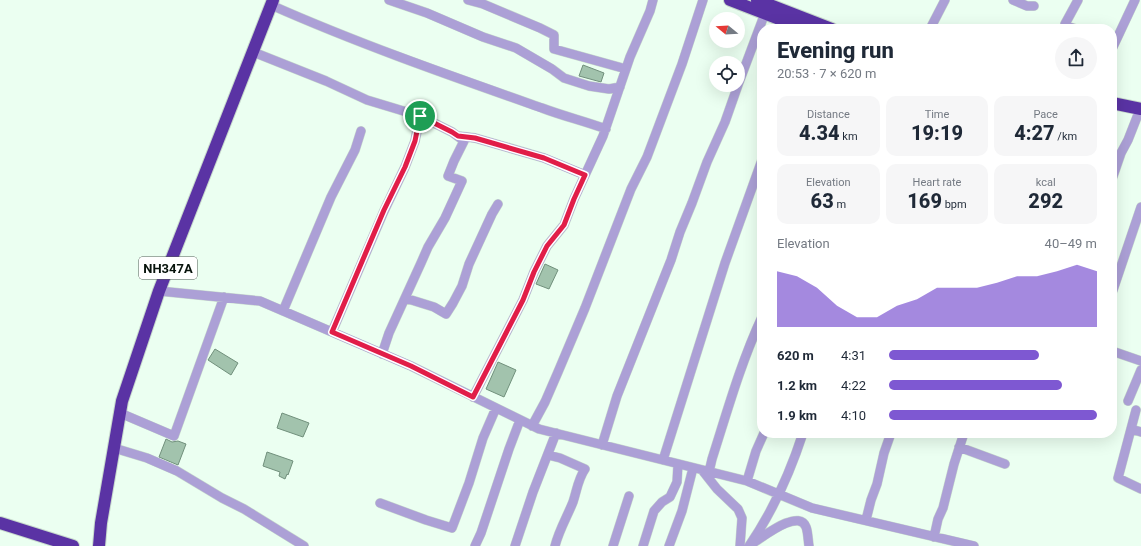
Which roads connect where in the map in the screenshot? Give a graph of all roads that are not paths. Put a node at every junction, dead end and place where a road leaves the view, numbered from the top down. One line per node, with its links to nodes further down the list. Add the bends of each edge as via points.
1 (389, 0): 24 (street, via 516,48 564,78 596,87)
2 (468, 0): 23 (street, via 554,35 554,49)
3 (652, 0): 23 (street, via 650,11)
4 (703, 0): 55 (street, via 647,157 631,189 551,390)
5 (730, 0): 11 (highway)
6 (945, 0): 17 (street)
7 (1013, 0): 12 (street)
8 (1078, 0): 18 (street)
9 (1135, 0): 20 (street)
10 (272, 2): 21 (highway, NH347A); 30 (street, via 351,39 544,109)
11 (753, 2): 13 (highway); 16 (highway)
12 (1034, 6)
13 (765, 13): 14 (street); 15 (highway)
14 (761, 24)
15 (792, 24)
16 (817, 24)
17 (933, 24)
18 (1066, 24)
19 (757, 34): 22 (street)
20 (1117, 34)
21 (253, 52): 29 (street, via 368,100); 39 (highway, NH347A)
22 (745, 66)
23 (626, 68): 24 (street)
24 (620, 87): 30 (street)
25 (736, 92): 63 (street, via 617,396)
26 (1117, 105): 28 (highway)
27 (1117, 112): 28 (highway)
28 (1140, 114): 33 (street)
29 (420, 116): 32 (street); 44 (street, via 415,141 405,167)
30 (606, 128): 35 (street)
31 (361, 131): 42 (street, via 355,150 331,197)
32 (458, 136): 35 (street, via 475,138 544,158); 41 (street, via 464,141 448,176 462,181 445,218 428,246)
33 (1117, 164)
34 (757, 174): 67 (street, via 725,263)
35 (585, 175): 49 (street, via 564,225 547,246 523,300)
36 (498, 204): 41 (street, via 469,264 462,286 446,314 434,307)
37 (1141, 207): 38 (street)
38 (1117, 279)
39 (159, 291): 40 (street); 53 (highway, NH347A)
40 (224, 297): 42 (street, via 260,301); 53 (street, via 174,436)
41 (405, 298): 46 (street)
42 (283, 310): 44 (street)
43 (757, 328): 71 (street)
44 (332, 332): 46 (street)
45 (1117, 353): 47 (street)
46 (382, 354): 49 (street)
47 (1141, 360)
48 (1141, 370): 50 (street)
49 (473, 397): 51 (street)
50 (1128, 401)
51 (496, 408): 54 (street); 76 (street, via 482,438 452,528)
52 (1136, 410): 56 (street)
53 (120, 413): 64 (highway, NH347A)
54 (520, 420): 55 (street); 83 (street)
55 (532, 426): 58 (street)
56 (1131, 429): 57 (street); 73 (street, via 1118,478)
57 (1141, 432)
58 (556, 433): 63 (street); 66 (street)
59 (762, 438): 72 (street)
60 (801, 438): 74 (street)
61 (889, 438): 77 (street)
62 (962, 438): 65 (street)
63 (602, 445): 67 (street)
64 (114, 448): 81 (highway, NH347A); 82 (street, via 177,471)
65 (959, 448): 69 (street); 79 (street)
66 (548, 455): 84 (street); 85 (street, via 584,469)
67 (663, 460): 68 (street)
68 (678, 464): 70 (street); 87 (street, via 677,482 670,497 654,511)
69 (1005, 464)
70 (693, 468): 71 (street); 88 (street, via 684,506)
71 (706, 471): 72 (street); 89 (street, via 717,489 738,509 742,518)
72 (746, 481): 74 (street)
73 (1141, 489)
74 (779, 495): 77 (street, via 812,508); 90 (street, via 762,528)
75 (629, 496): 86 (street)
76 (380, 503)
77 (866, 520): 79 (street)
78 (0, 523): 80 (highway)
79 (934, 536): 92 (street)
80 (73, 546)
81 (99, 546)
82 (304, 546)
83 (475, 546)
84 (515, 546)
85 (555, 546)
86 (613, 546)
87 (643, 546)
88 (669, 546)
89 (740, 546)
90 (749, 546): 91 (street, via 779,526 798,520 806,527)
91 (809, 546)
92 (974, 546)

